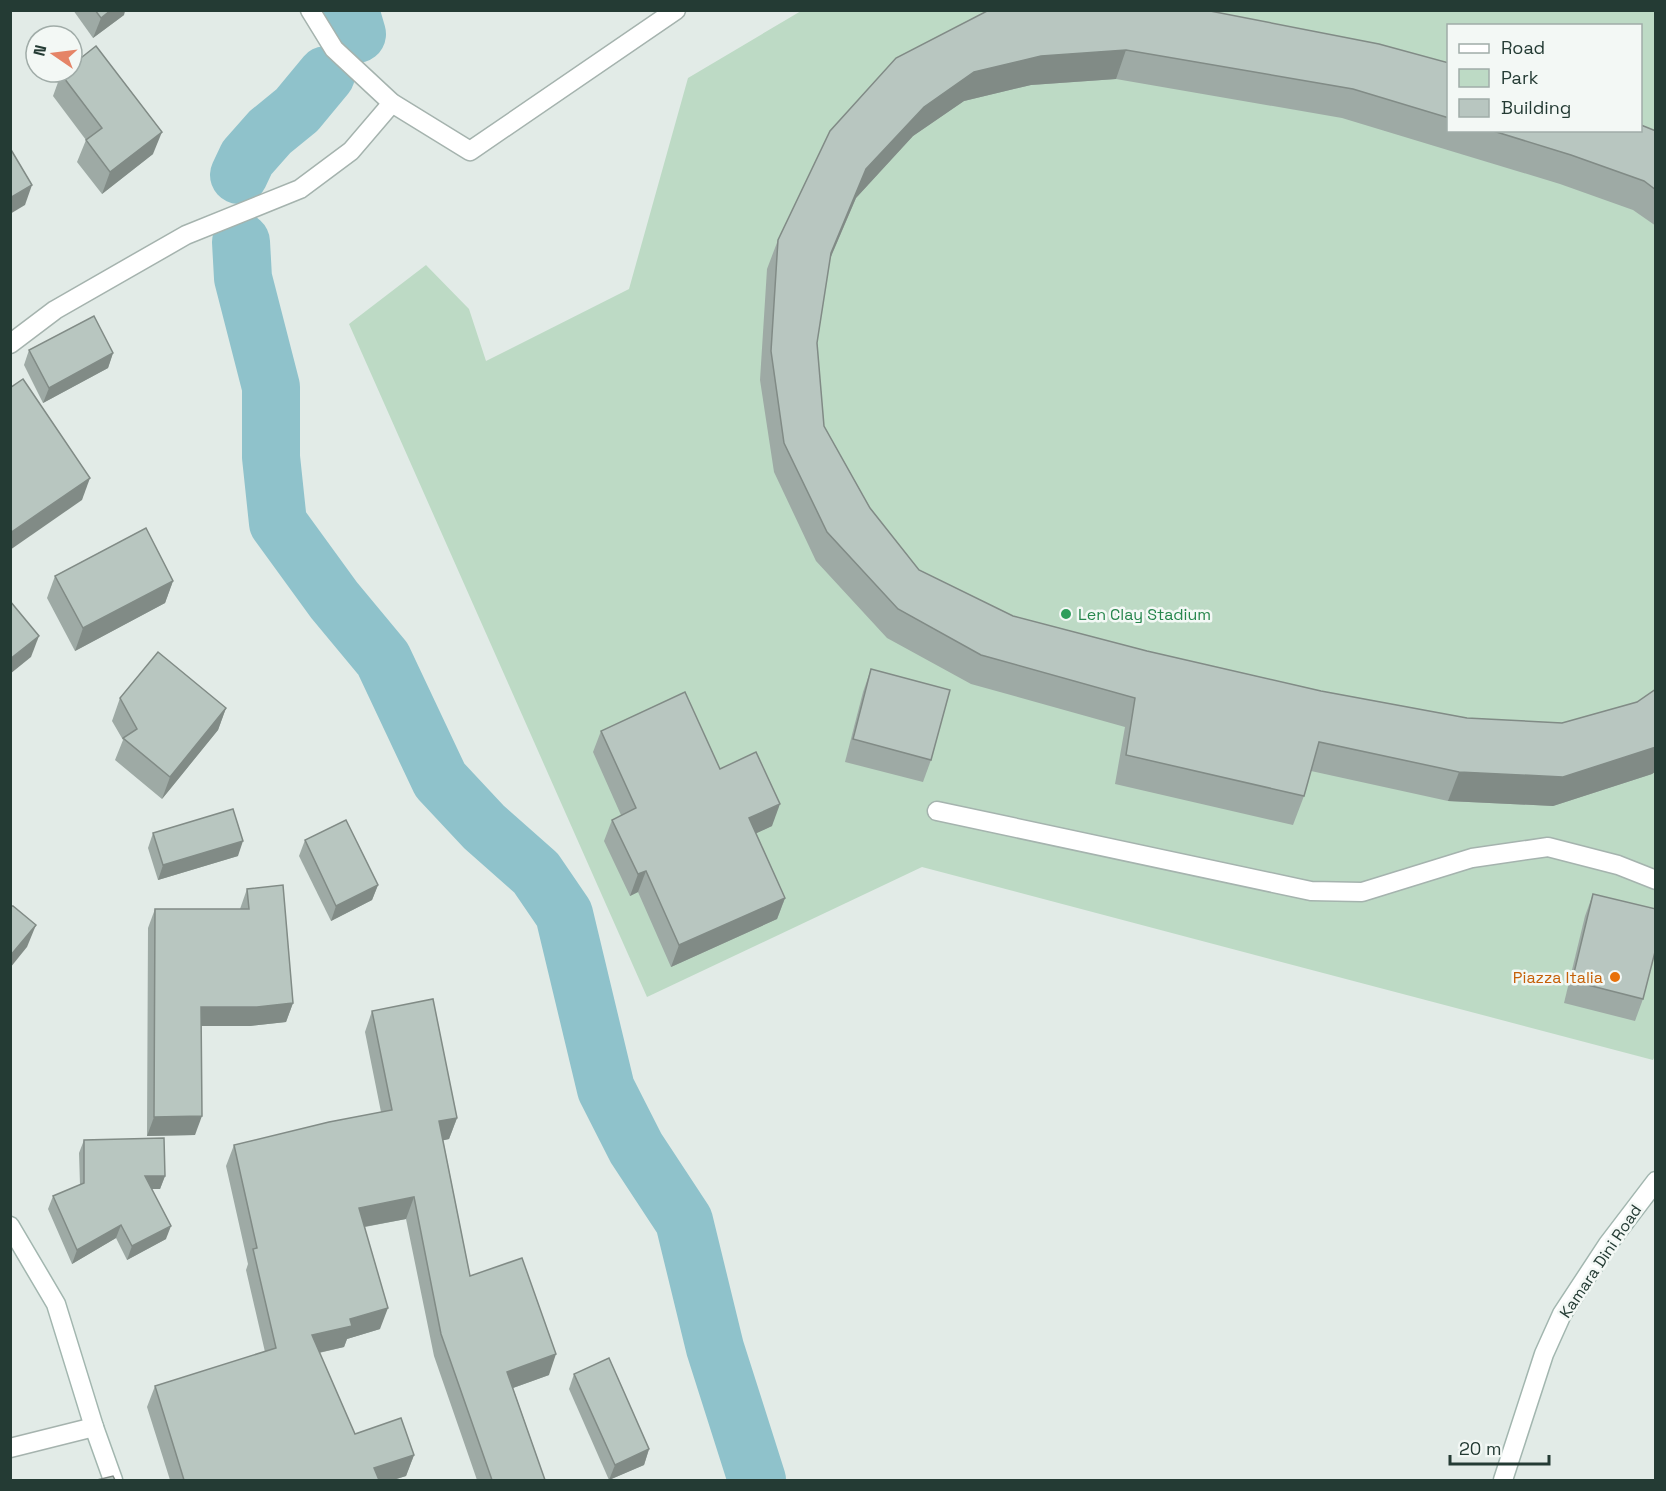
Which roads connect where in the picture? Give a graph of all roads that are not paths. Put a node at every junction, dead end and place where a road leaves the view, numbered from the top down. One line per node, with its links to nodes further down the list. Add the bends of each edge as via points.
1 (310, 10): 3 (street, via 334,49)
2 (676, 10): 3 (street, via 470,151)
3 (392, 103): 4 (street, via 351,151 300,189 186,235 55,310)
4 (10, 344)
5 (938, 811): 6 (street, via 1311,891 1362,892 1472,858 1548,847 1618,865)
6 (1656, 880)
7 (1656, 1180): 12 (street, Kamara Dini Road, via 1562,1314 1544,1354)
8 (10, 1226): 9 (street, via 56,1304)
9 (94, 1427): 10 (street); 11 (street)
10 (10, 1448)
11 (114, 1480)
12 (1503, 1480)

